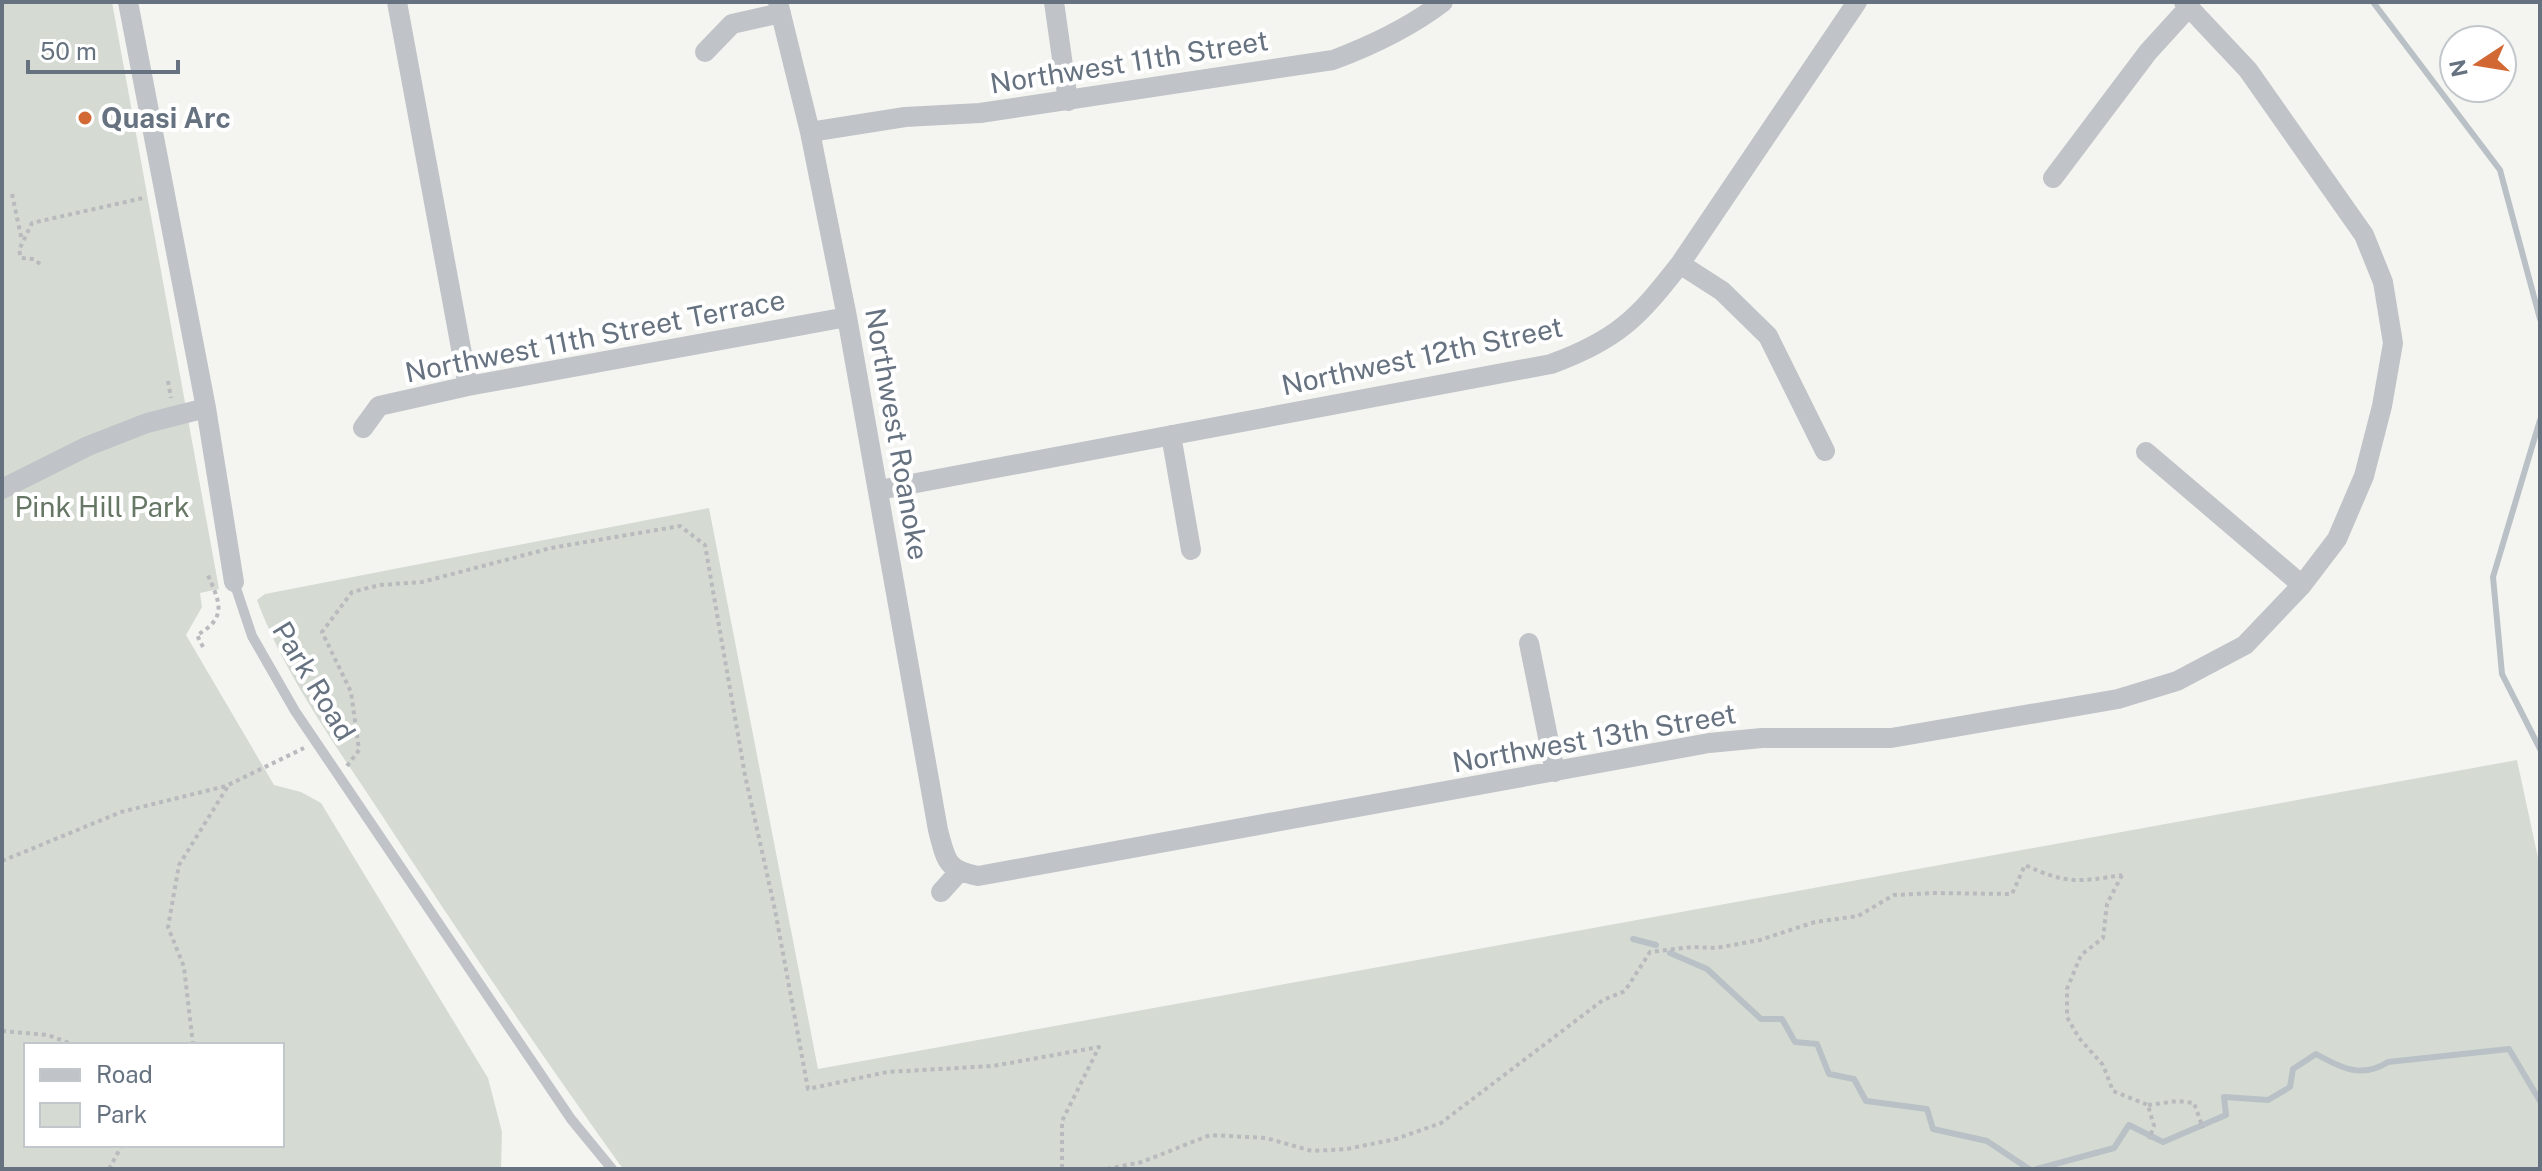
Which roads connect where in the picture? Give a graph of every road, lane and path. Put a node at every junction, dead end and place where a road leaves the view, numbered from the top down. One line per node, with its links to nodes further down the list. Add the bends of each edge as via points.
1 (128, 2): 19 (street, Park Road)
2 (397, 2): 18 (street)
3 (1054, 2): 9 (street)
4 (1443, 2): 9 (street, Northwest 11th Street, via 1381,42 1333,60)
5 (1857, 2): 16 (street, Northwest 12th Street)
6 (2187, 4): 11 (street); 29 (street, Northwest 13th Street, via 2248,70 2364,235 2383,282 2393,343 2364,476 2337,539)
7 (780, 7): 8 (street, via 732,24); 10 (street, Northwest Roanoke)
8 (705, 52)
9 (1068, 101): 10 (street, Northwest 11th Street)
10 (810, 132): 17 (street, Northwest Roanoke)
11 (2053, 178)
12 (12, 194): 14 (path)
13 (143, 198): 14 (path, via 32,223)
14 (22, 244): 15 (path, via 21,258)
15 (40, 264)
16 (1680, 264): 21 (street, Northwest 12th Street, via 1624,327 1590,349 1551,364); 22 (street, via 1722,291 1768,336)
17 (847, 317): 18 (street, Northwest 11th Street Terrace); 25 (street, Northwest Roanoke)
18 (468, 386): 20 (street, Northwest 11th Street Terrace, via 379,406)
19 (206, 408): 24 (street, via 88,446); 28 (street, Park Road)
20 (363, 428)
21 (1171, 435): 25 (street, Northwest 12th Street); 26 (street)
22 (1825, 451)
23 (2146, 452): 29 (street)
24 (2, 489)
25 (879, 490): 37 (street, Northwest Roanoke, via 938,830 949,863)
26 (1191, 550)
27 (207, 573): 31 (path, via 220,602 216,618 197,635)
28 (234, 582): 32 (lane, Park Road, via 258,647)
29 (2302, 585): 33 (street, Northwest 13th Street, via 2245,645 2177,681 2118,699 1891,738 1709,743)
30 (1529, 643): 33 (street)
31 (203, 647)
32 (317, 742): 34 (lane, Park Road); 35 (path)
33 (1555, 772): 37 (street, Northwest 13th Street, via 978,876)
34 (340, 776): 47 (lane, Park Road, via 571,1119); 48 (path, via 359,750 351,692 322,632 352,592 422,582 551,548 680,526 705,545 808,1089 887,1072 993,1066 1099,1047 1062,1121)
35 (229, 785): 36 (path, via 121,812); 41 (path, via 179,865 168,927 184,967)
36 (2, 861)
37 (959, 872): 38 (street)
38 (941, 892)
39 (2, 1031): 40 (path, via 48,1035)
40 (69, 1043)
41 (193, 1043)
42 (2148, 1105): 43 (path, via 2194,1103); 44 (path, via 2154,1126); 49 (path, via 2113,1091 2103,1065 2067,1017 2067,989 2081,955 2103,938 2107,904 2122,875 2053,879 2025,865 2012,894 1894,895 1858,916 1815,922 1760,940 1650,952 1625,991 1603,1000 1441,1123 1396,1139 1312,1151 1266,1138 1210,1135 1142,1162)
43 (2203, 1128)
44 (2149, 1139)
45 (121, 1147): 46 (path)
46 (109, 1169)
47 (612, 1169)
48 (1062, 1169)
49 (1107, 1169)

